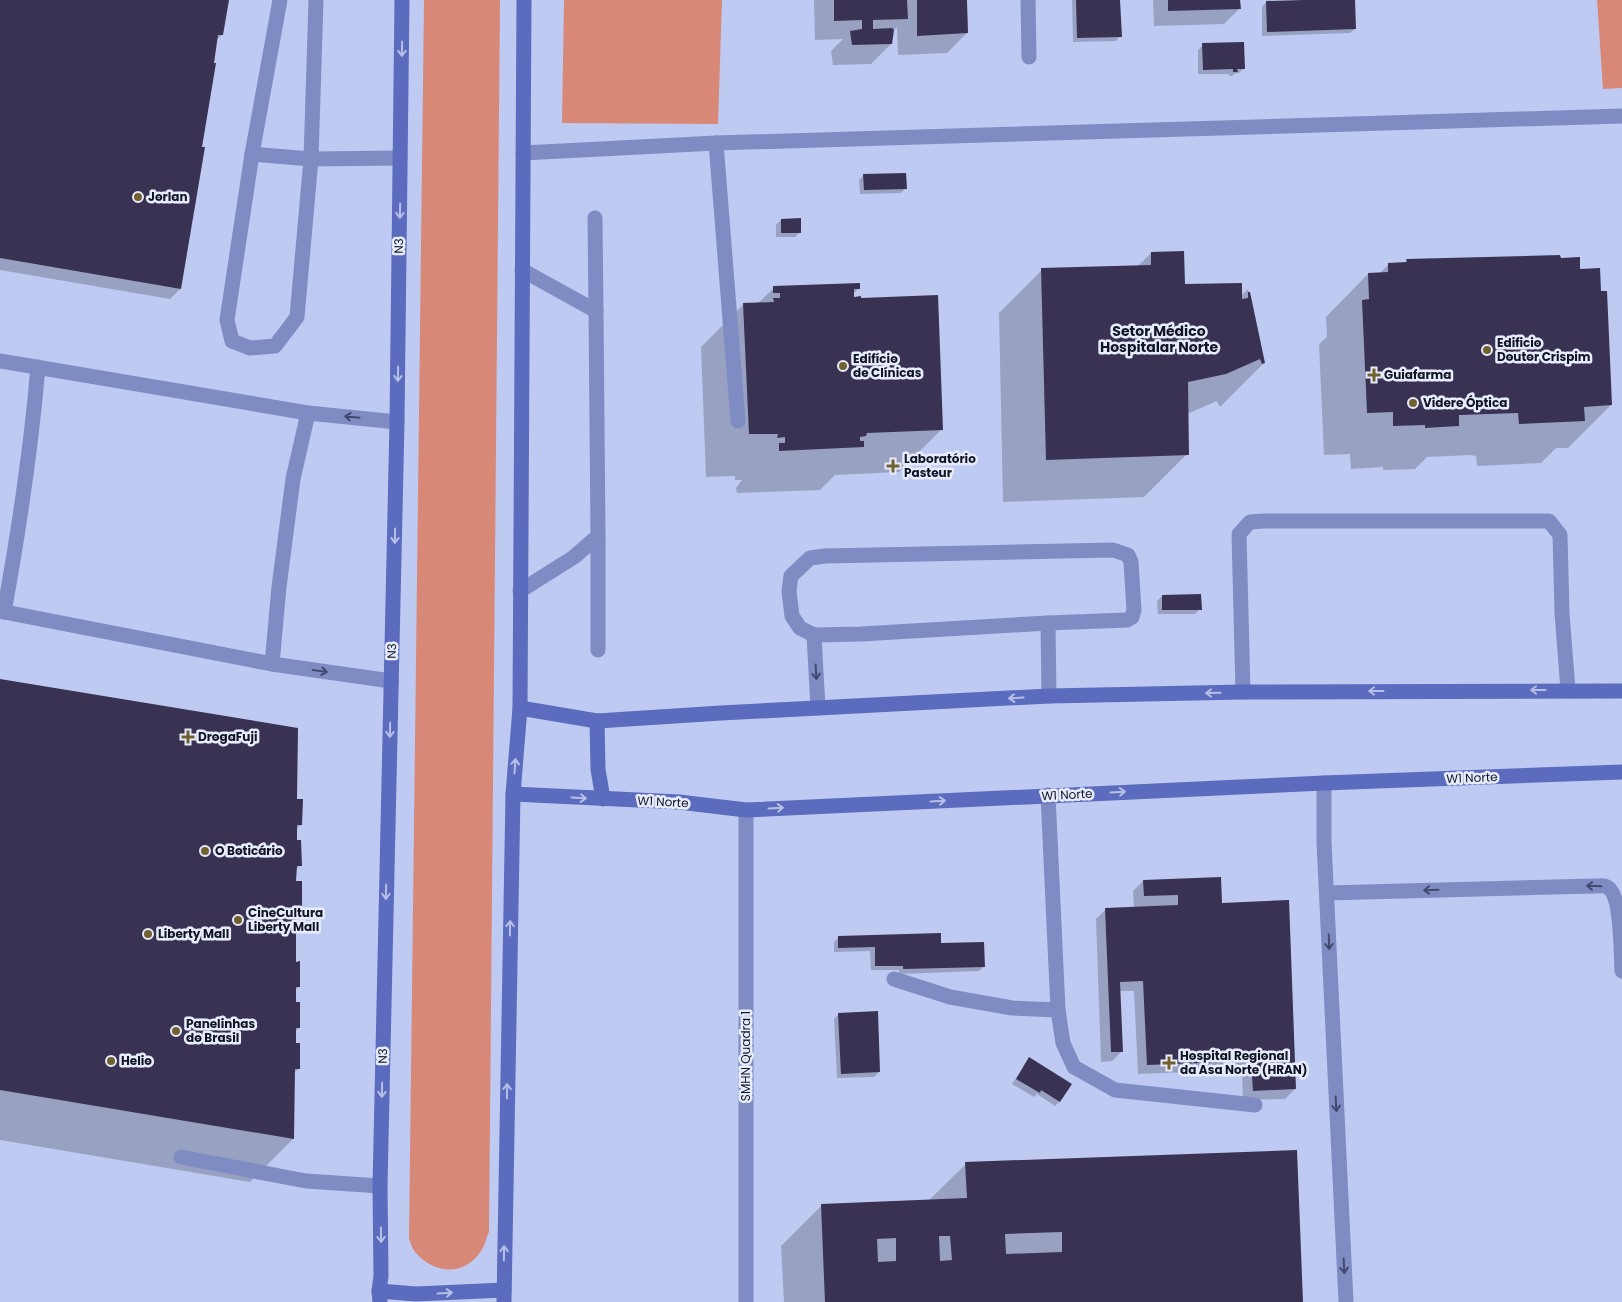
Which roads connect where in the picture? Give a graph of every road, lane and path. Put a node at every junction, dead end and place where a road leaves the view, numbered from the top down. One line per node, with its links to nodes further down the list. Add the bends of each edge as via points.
1 (280, 0): 10 (lane)
2 (316, 0): 11 (lane)
3 (402, 0): 12 (main road, N3, one-way to 12)
4 (524, 0): 9 (main road)
5 (1028, 0): 6 (lane)
6 (1029, 57)
7 (1622, 116): 8 (lane)
8 (716, 143): 9 (lane); 20 (lane)
9 (523, 153): 14 (main road)
10 (252, 154): 11 (lane); 11 (lane, via 227,320 232,341 250,348 275,346 297,317)
11 (311, 158): 12 (lane)
12 (400, 158): 19 (main road, N3, one-way to 19)
13 (595, 218): 15 (lane)
14 (522, 270): 15 (lane); 22 (main road)
15 (596, 311): 21 (lane)
16 (0, 361): 17 (lane)
17 (38, 367): 18 (lane); 23 (lane, via 16,546)
18 (308, 413): 19 (lane, one-way to 18); 27 (lane, via 293,479)
19 (397, 422): 28 (main road, N3, one-way to 28)
20 (738, 422)
21 (598, 536): 22 (lane, via 574,557); 26 (lane)
22 (520, 591): 33 (main road)
23 (2, 611): 27 (lane)
24 (1048, 622): 25 (lane); 25 (lane, via 1127,620 1132,616 1131,562 1128,555 1113,550 810,558 791,576 789,590 792,616 800,628); 32 (lane)
25 (814, 635): 34 (lane, one-way to 34)
26 (598, 650)
27 (272, 664): 28 (lane, one-way to 28)
28 (391, 681): 48 (main road, N3, one-way to 48)
29 (1568, 690): 30 (main road); 31 (main road, one-way to 31); 31 (lane, via 1560,535 1549,521 1250,522 1239,534)
30 (1622, 690)
31 (1244, 692): 32 (main road, one-way to 32)
32 (1049, 696): 34 (main road, one-way to 34)
33 (520, 708): 35 (main road); 38 (main road, one-way to 33)
34 (818, 708): 35 (main road)
35 (597, 721): 40 (main road, via 598,769)
36 (1622, 772): 37 (main road, W1 Norte)
37 (1324, 783): 39 (main road, W1 Norte, one-way to 37); 42 (lane)
38 (513, 794): 40 (main road, W1 Norte, one-way to 40); 49 (main road, one-way to 38)
39 (1048, 796): 41 (main road, W1 Norte, one-way to 39); 45 (lane)
40 (603, 799): 41 (main road, W1 Norte, via 679,802)
41 (746, 810): 51 (lane, SMHN Quadra 1)
42 (1327, 893): 43 (lane, one-way to 42, via 1618,906 1614,893 1607,887); 52 (lane, one-way to 52)
43 (1622, 971)
44 (894, 979): 45 (lane, via 950,997 1012,1008)
45 (1058, 1010): 46 (lane, via 1063,1043 1074,1067 1115,1090)
46 (1256, 1105)
47 (181, 1157): 48 (lane, via 306,1181)
48 (380, 1186): 50 (main road, N3, one-way to 50)
49 (504, 1296): 50 (main road, one-way to 49, via 416,1294)
50 (379, 1297)
51 (746, 1302)
52 (1346, 1302)

